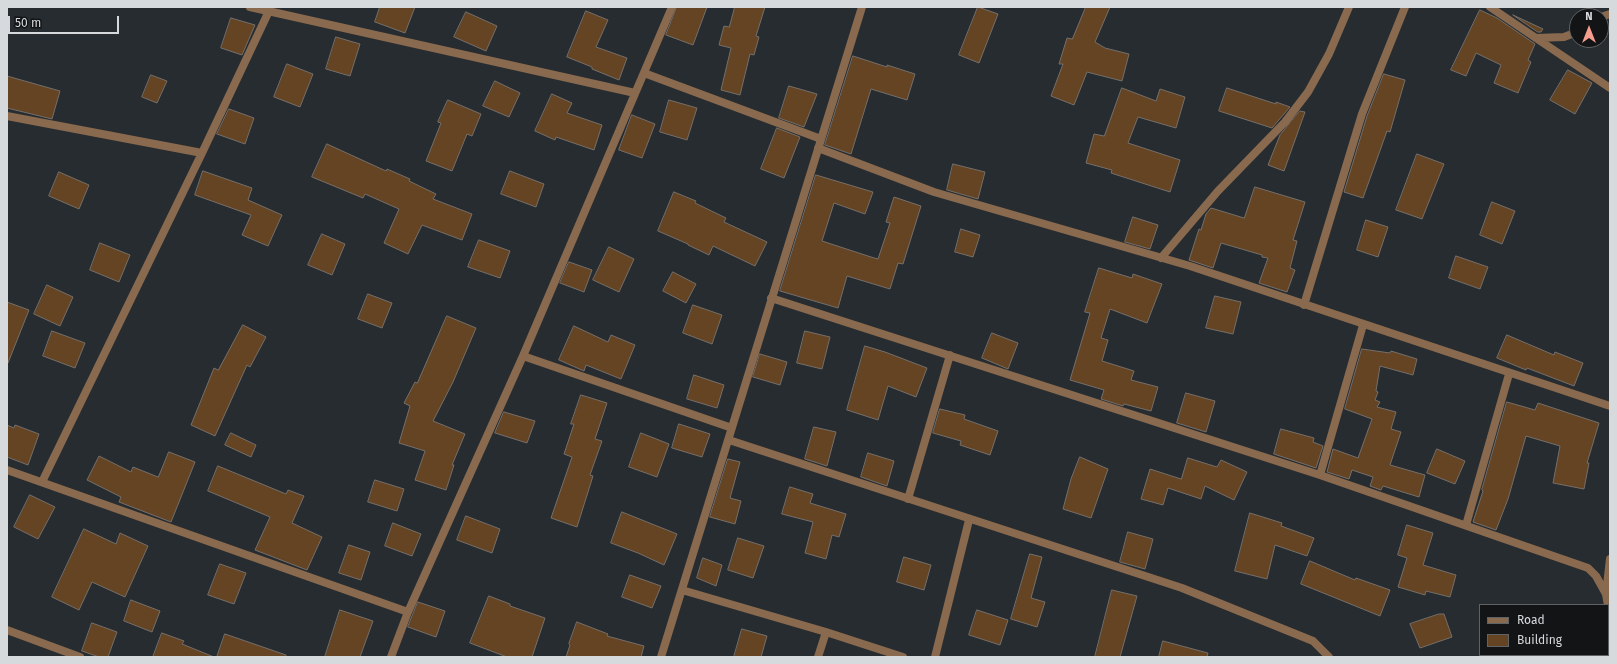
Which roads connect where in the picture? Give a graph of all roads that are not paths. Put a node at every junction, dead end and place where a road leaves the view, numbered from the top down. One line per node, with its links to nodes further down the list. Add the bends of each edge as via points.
1 (250, 7): 7 (street)
2 (672, 7): 10 (street)
3 (862, 7): 14 (street)
4 (1348, 7): 17 (street, via 1329,54 1308,92 1285,122 1218,191)
5 (1405, 7): 19 (street, via 1362,114)
6 (1490, 7): 9 (street)
7 (268, 11): 12 (street); 16 (street)
8 (1569, 35): 9 (street)
9 (1536, 38): 11 (street)
10 (644, 73): 12 (street); 14 (street)
11 (1610, 88)
12 (635, 93): 22 (street)
13 (7, 116): 16 (street)
14 (820, 139): 15 (street)
15 (818, 148): 17 (street, via 934,192); 18 (street)
16 (202, 153): 29 (street)
17 (1162, 258): 19 (street)
18 (771, 298): 21 (street); 25 (street)
19 (1304, 305): 20 (street)
20 (1363, 325): 23 (street); 28 (street)
21 (950, 355): 28 (street); 30 (street)
22 (523, 356): 25 (street); 37 (street)
23 (1509, 374): 24 (street); 32 (street)
24 (1610, 406)
25 (732, 428): 26 (street)
26 (728, 440): 30 (street); 34 (street)
27 (7, 470): 29 (street)
28 (1320, 475): 32 (street)
29 (42, 482): 37 (street)
30 (908, 499): 31 (street)
31 (969, 520): 45 (street); 46 (street, via 1182,588 1313,641)
32 (1466, 525): 35 (street, via 1588,568 1596,576)
33 (1610, 559): 35 (street)
34 (682, 590): 39 (street); 42 (street)
35 (1606, 594): 36 (street)
36 (1608, 604)
37 (408, 612): 41 (street)
38 (7, 630): 40 (street)
39 (826, 632): 43 (street); 44 (street)
40 (80, 657)
41 (391, 657)
42 (661, 657)
43 (818, 657)
44 (903, 657)
45 (935, 657)
46 (1329, 657)

